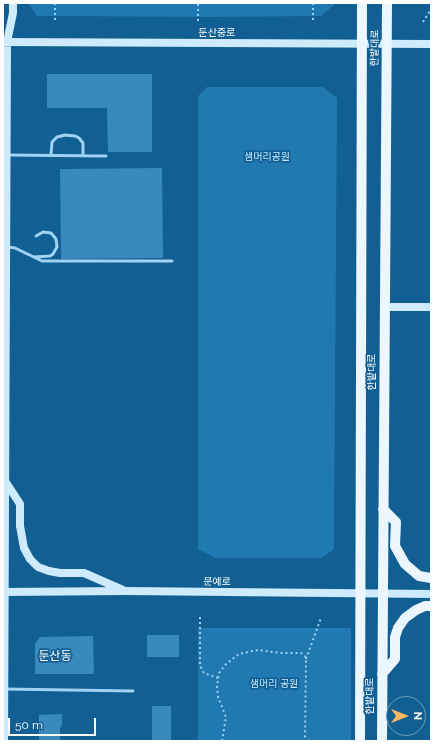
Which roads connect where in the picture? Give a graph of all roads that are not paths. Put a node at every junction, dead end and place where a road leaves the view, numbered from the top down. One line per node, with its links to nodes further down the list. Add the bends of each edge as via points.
1 (13, 3): 5 (main road, via 13,13)
2 (362, 3): 6 (main road, 한밭대로)
3 (387, 3): 7 (main road, 한밭대로)
4 (3, 27): 5 (main road)
5 (5, 42): 6 (main road, 둔산중로); 9 (main road)
6 (362, 44): 7 (main road, 둔산중로); 25 (main road, 한밭대로)
7 (387, 44): 8 (main road, 둔산중로); 17 (main road, 한밭대로)
8 (431, 44)
9 (6, 155): 10 (lane); 14 (main road)
10 (51, 155): 11 (lane); 11 (lane, via 52,142 57,137 65,135 80,138 83,143)
11 (83, 156): 12 (lane)
12 (106, 156)
13 (36, 236): 15 (lane, via 43,232 51,234 56,239 57,247 50,256)
14 (6, 247): 15 (lane, via 15,248); 19 (main road)
15 (34, 257): 16 (lane, via 52,262)
16 (172, 261)
17 (385, 307): 18 (main road); 21 (main road, 한밭대로)
18 (431, 307)
19 (4, 439): 20 (main road)
20 (5, 481): 23 (main road, via 20,504 24,548 38,567 60,573 84,573); 24 (main road)
21 (383, 509): 22 (main road, via 396,522 396,546 405,564 419,576); 26 (main road, 한밭대로)
22 (431, 578)
23 (126, 591): 24 (main road, 문예로); 25 (main road, 문예로)
24 (4, 592): 30 (main road)
25 (360, 593): 26 (main road, 문예로); 33 (main road, 한밭대로)
26 (383, 594): 27 (main road, 문예로); 29 (main road, 한밭대로)
27 (431, 594)
28 (431, 606): 29 (main road, via 416,610 405,618 398,628 395,660)
29 (382, 674): 34 (main road, 한밭대로)
30 (4, 690): 31 (lane); 32 (main road)
31 (133, 691)
32 (4, 741)
33 (360, 741)
34 (382, 741)

